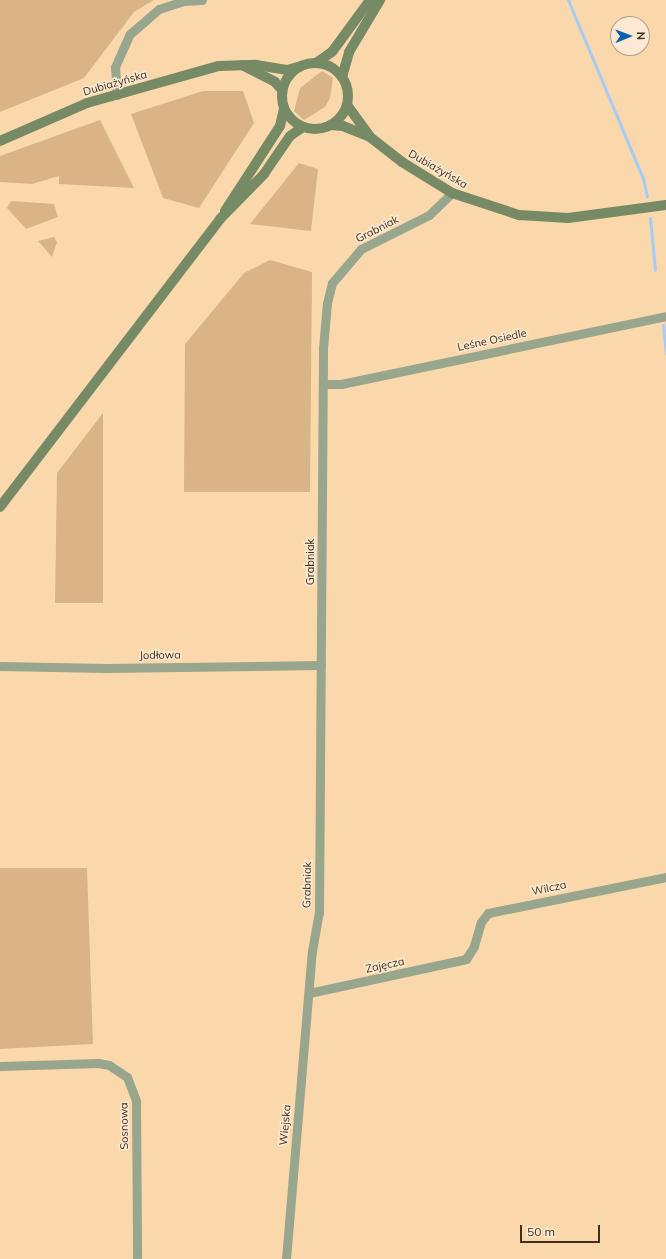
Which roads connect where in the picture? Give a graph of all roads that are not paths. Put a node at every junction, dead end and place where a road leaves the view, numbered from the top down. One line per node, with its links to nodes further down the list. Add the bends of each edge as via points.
1 (202, 0): 9 (street, via 183,1 158,9 130,34 116,67)
2 (370, 0): 4 (main road, via 332,52)
3 (380, 0): 7 (main road, via 349,52)
4 (316, 63): 6 (main road); 7 (main road, via 328,65)
5 (242, 65): 6 (main road, Dubiażyńska, via 267,66 283,70); 8 (main road, Dubiażyńska, via 275,82); 9 (main road, Dubiażyńska, via 219,66)
6 (298, 67): 8 (main road, via 288,77)
7 (342, 77): 10 (main road, via 348,94)
8 (282, 90): 11 (main road)
9 (117, 95): 15 (main road, Dubiażyńska, via 87,103)
10 (347, 106): 12 (main road, via 341,117); 14 (main road, Dubiażyńska)
11 (284, 109): 13 (main road, via 291,120); 18 (main road, via 280,126)
12 (331, 125): 13 (main road, via 322,128); 14 (main road, Dubiażyńska, via 343,126)
13 (303, 127): 18 (main road, via 290,136 264,174)
14 (370, 137): 16 (main road, Dubiażyńska, via 402,162)
15 (0, 141)
16 (452, 193): 17 (main road, Dubiażyńska, via 494,208 542,217 598,216); 20 (street, Grabniak, via 429,215 361,248 336,279 327,303 324,324)
17 (666, 205)
18 (220, 219): 21 (main road)
19 (666, 316): 20 (street, Leśne Osiedle, via 341,384)
20 (323, 384): 22 (street, Grabniak)
21 (0, 507)
22 (321, 665): 23 (street, Jodłowa, via 106,668); 26 (street, Grabniak, via 319,913)
23 (0, 666)
24 (666, 877): 25 (street, Wilcza, via 488,913 481,922 474,946)
25 (466, 959): 26 (street, Zajęcza)
26 (309, 993): 29 (street, Wiejska)
27 (0, 1066): 28 (street, Sosnowa, via 98,1063 109,1065 127,1077 136,1101)
28 (137, 1259)
29 (286, 1259)

